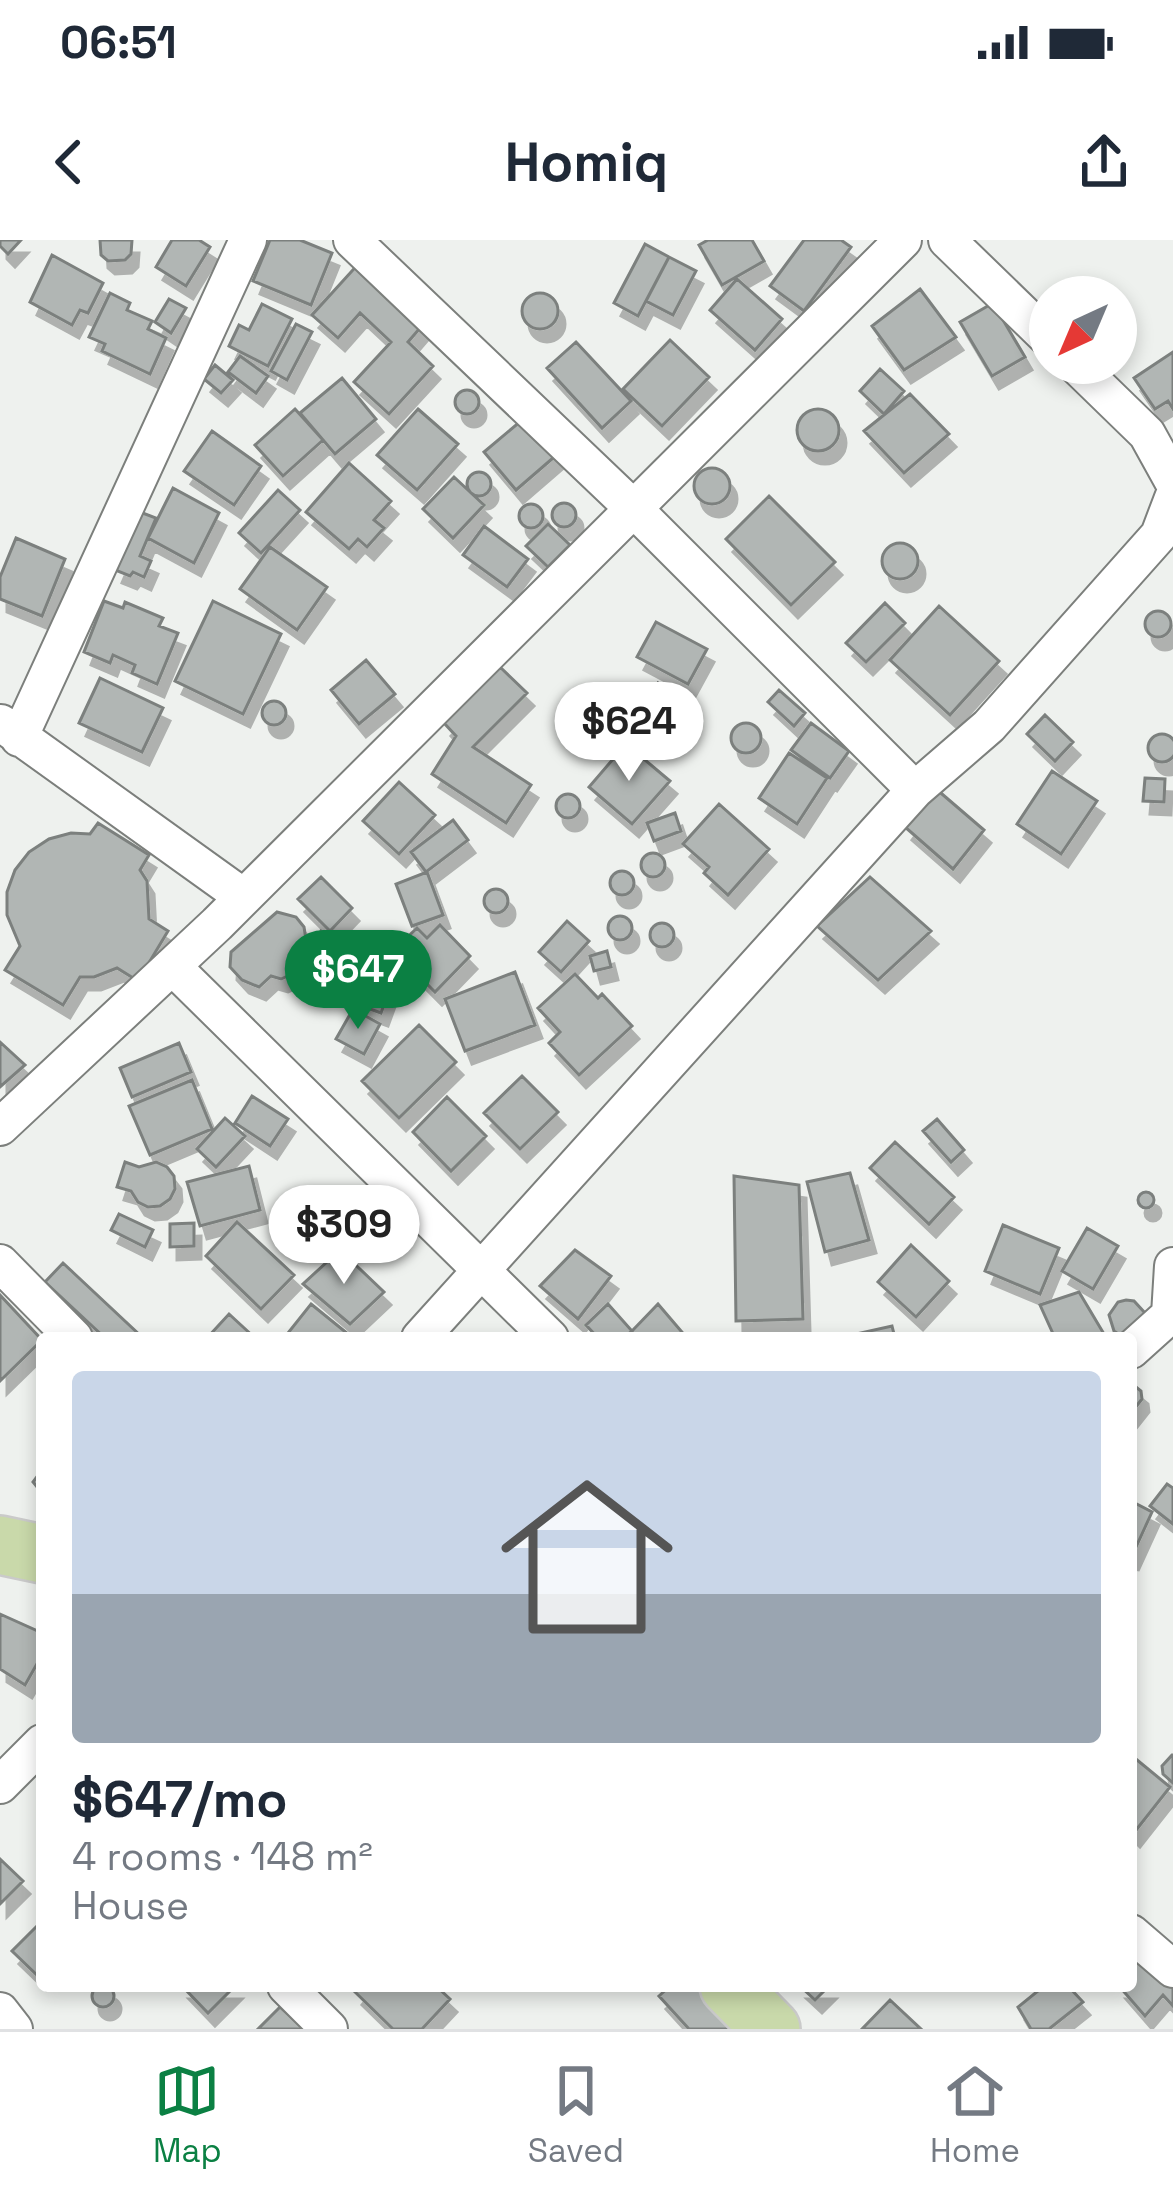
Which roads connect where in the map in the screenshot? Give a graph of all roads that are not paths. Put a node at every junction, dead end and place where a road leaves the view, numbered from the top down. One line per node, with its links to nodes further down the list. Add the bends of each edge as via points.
1 (248, 240): 10 (street)
2 (352, 240): 9 (street)
3 (903, 240): 9 (street)
4 (947, 240): 5 (street)
5 (1029, 320)
6 (1096, 384): 7 (street, via 1147,434)
7 (1173, 481)
8 (1173, 498): 11 (street, via 1159,535 989,726)
9 (635, 510): 11 (street); 12 (street)
10 (10, 730): 12 (street)
11 (915, 790): 17 (street)
12 (242, 896): 13 (street)
13 (172, 966): 14 (street); 17 (street)
14 (0, 1127)
15 (0, 1263): 18 (street)
16 (1173, 1266): 21 (street, via 1170,1315)
17 (480, 1271): 19 (street); 20 (street)
18 (68, 1332)
19 (425, 1332)
20 (544, 1332)
21 (1137, 1345)
22 (0, 1545): 23 (main road)
23 (36, 1553)
24 (36, 1748): 25 (street)
25 (0, 1785)
26 (1137, 1938): 27 (street)
27 (1173, 1970)
28 (292, 1992): 32 (street)
29 (735, 1992): 33 (main road)
30 (0, 2011): 31 (street)
31 (14, 2029)
32 (329, 2029)
33 (771, 2029)

